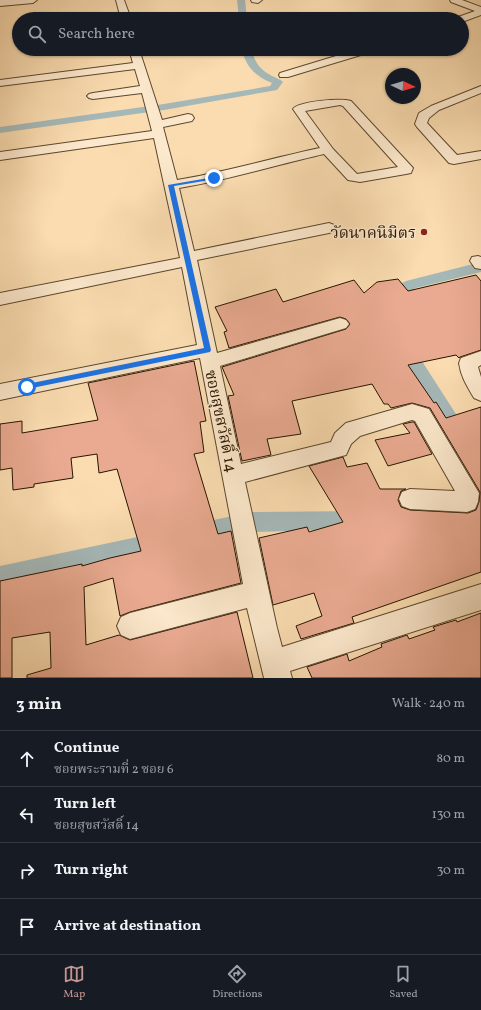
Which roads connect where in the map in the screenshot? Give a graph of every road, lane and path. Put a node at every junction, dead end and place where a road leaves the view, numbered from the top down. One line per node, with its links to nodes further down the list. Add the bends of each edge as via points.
1 (33, 0): 4 (street)
2 (120, 0): 6 (street)
3 (454, 0): 5 (street)
4 (0, 3)
5 (481, 11): 7 (street)
6 (124, 12)
7 (469, 16)
8 (136, 56): 10 (street, ซอยสุขสวัสดิ์ 14)
9 (347, 56): 11 (street)
10 (139, 65): 12 (street); 14 (street, ซอยสุขสวัสดิ์ 14)
11 (284, 75)
12 (0, 83)
13 (481, 88): 19 (street, via 435,108 423,116 421,124 454,160)
14 (145, 89): 15 (street); 17 (street, ซอยสุขสวัสดิ์ 14)
15 (93, 96)
16 (188, 118): 17 (street)
17 (155, 119): 20 (street); 21 (street, ซอยสุขสวัสดิ์ 14)
18 (327, 150): 18 (street, via 299,109 347,103 406,170 353,177); 21 (street, via 214,178)
19 (481, 155)
20 (0, 156)
21 (171, 185): 23 (street, ซอยสุขสวัสดิ์ 14)
22 (329, 228): 23 (street)
23 (188, 259): 24 (street); 26 (street, ซอยสุขสวัสดิ์ 14)
24 (0, 298)
25 (340, 324): 26 (street)
26 (209, 356): 28 (street); 30 (street, ซอยสุขสวัสดิ์ 14)
27 (481, 358): 29 (street, via 468,363 471,377)
28 (0, 392)
29 (481, 393)
30 (233, 475): 31 (street, via 339,449 342,439 353,429 412,412 422,415 468,493 467,502); 32 (street, ซอยสุขสวัสดิ์ 14)
31 (410, 499)
32 (257, 593): 34 (street); 35 (street, ซอยสุขสวัสดิ์ 14)
33 (481, 597): 35 (street)
34 (130, 626)
35 (276, 671)

